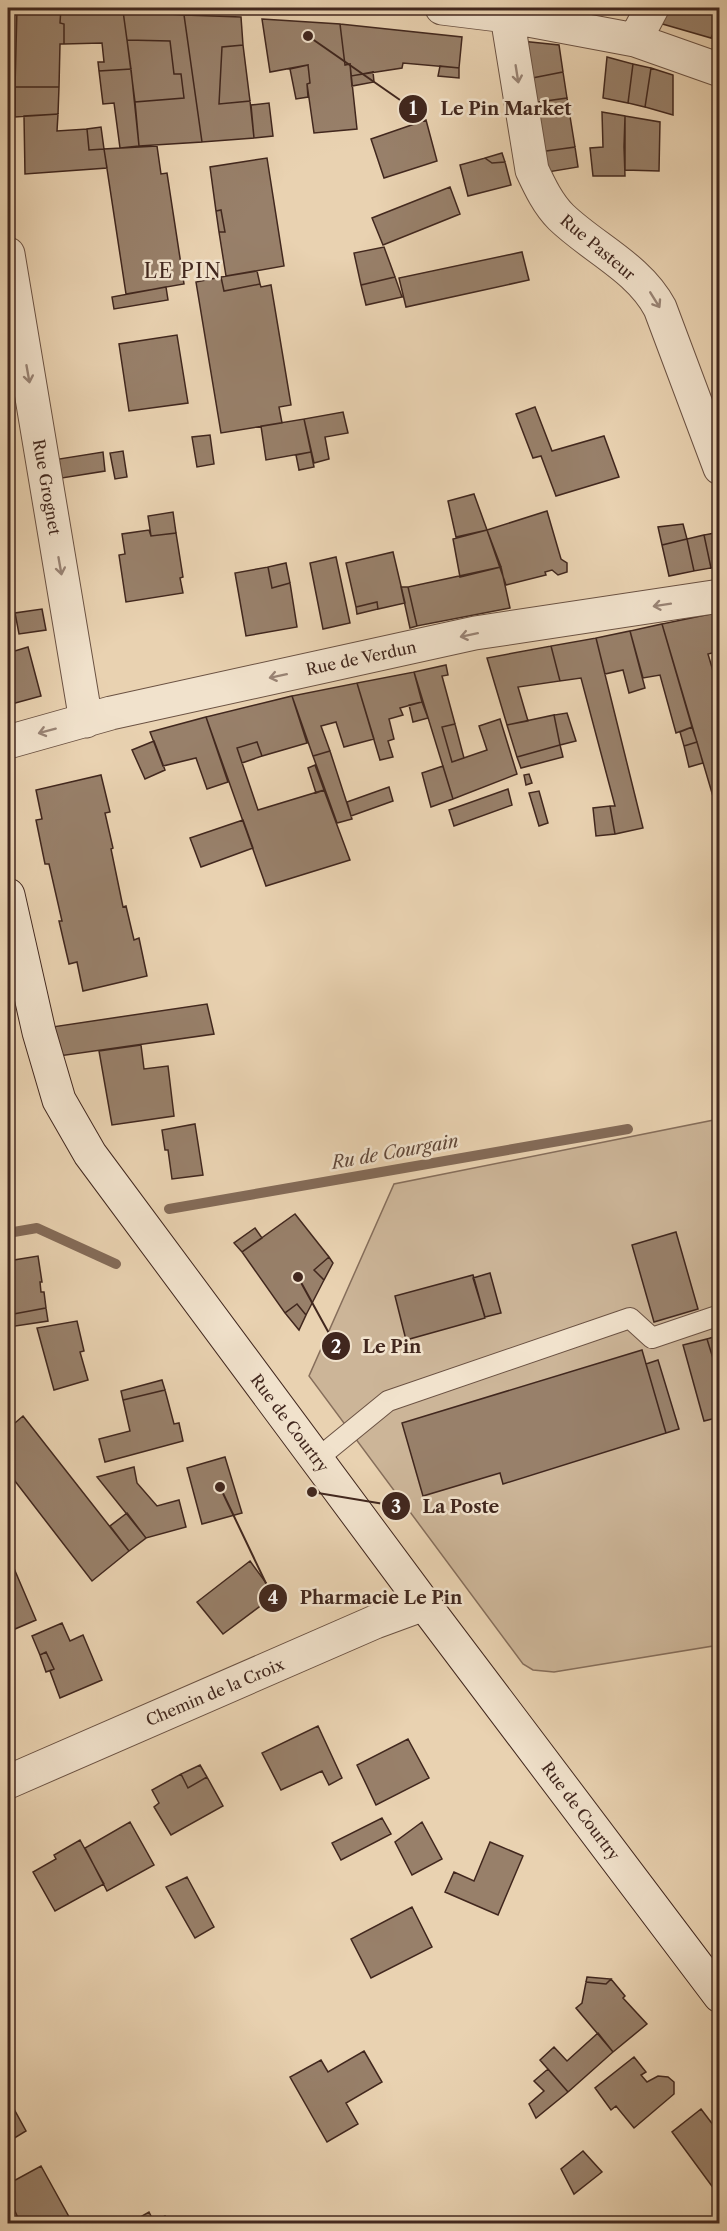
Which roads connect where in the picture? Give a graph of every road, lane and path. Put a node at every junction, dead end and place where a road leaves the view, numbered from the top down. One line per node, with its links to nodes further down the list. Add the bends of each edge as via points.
1 (442, 8): 3 (street)
2 (652, 8): 4 (street)
3 (507, 16): 4 (street); 7 (street, Rue Pasteur, one-way to 7, via 532,170 541,191 561,217 653,295)
4 (635, 40): 5 (street)
5 (720, 70)
6 (8, 254): 9 (street, Rue Grognet, one-way to 9)
7 (720, 468)
8 (720, 596): 9 (street, Rue de Verdun, one-way to 9, via 476,633)
9 (86, 721): 10 (street, Rue de Verdun, one-way to 10)
10 (8, 742)
11 (8, 895): 13 (street, Rue de Courtry, via 59,1100 90,1154)
12 (720, 1315): 13 (lane, via 652,1338 630,1318 388,1401)
13 (317, 1459): 14 (street, Rue de Courtry)
14 (424, 1604): 15 (street, Chemin de la Croix); 16 (street, Rue de Courtry)
15 (8, 1782)
16 (720, 1996)

